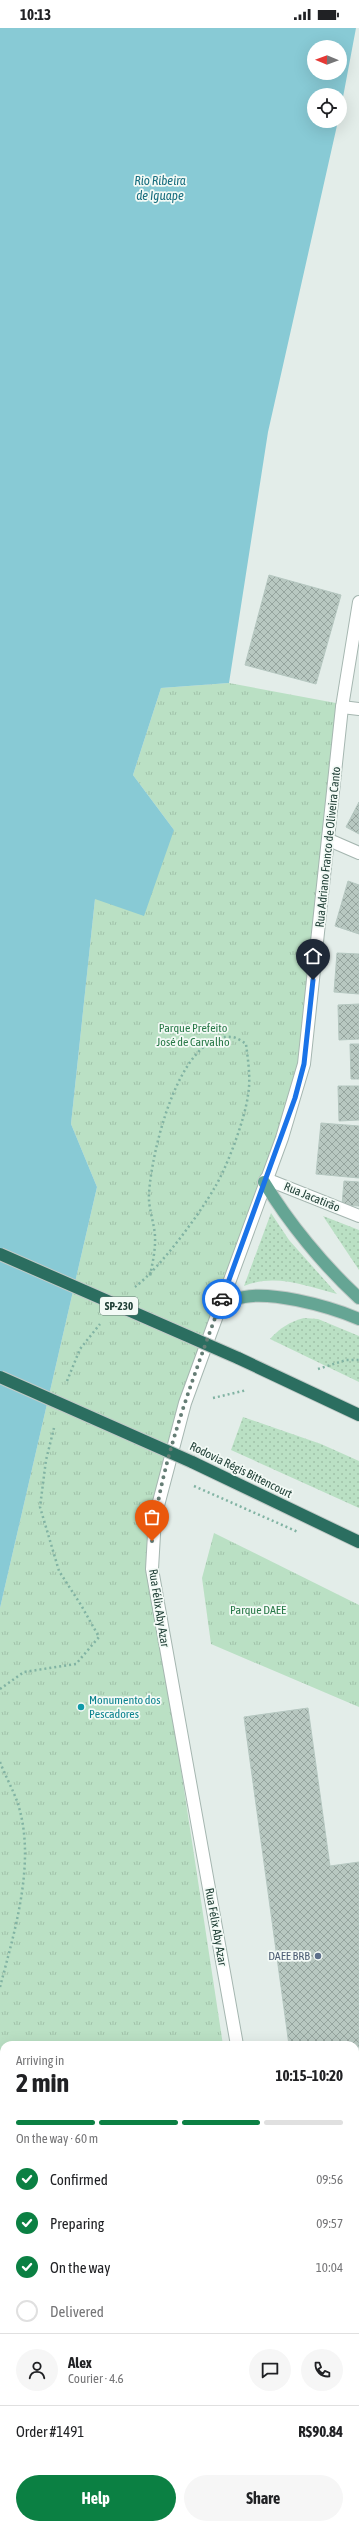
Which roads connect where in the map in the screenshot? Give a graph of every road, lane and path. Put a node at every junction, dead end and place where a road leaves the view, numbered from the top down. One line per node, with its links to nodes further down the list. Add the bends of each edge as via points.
1 (359, 602): 2 (street, Rua Adriano Franco de Oliveira Canto)
2 (342, 707): 3 (street); 4 (street, Rua Adriano Franco de Oliveira Canto)
3 (359, 709)
4 (329, 840): 5 (street); 6 (street, Rua Adriano Franco de Oliveira Canto, via 304,1064 282,1138)
5 (359, 853)
6 (265, 1181): 7 (street, Rua Jacatirão); 11 (main road, via 277,1204); 12 (street, Rua Félix Aby Azar)
7 (359, 1216)
8 (0, 1254): 17 (highway, SP-230, bridge, via 238,1358)
9 (150, 1276): 9 (path, via 155,1242 149,1196 154,1148 172,1094 194,1057 214,1039 233,1036 246,1044 248,1059 248,1095 237,1132 215,1187); 10 (path)
10 (129, 1292)
11 (359, 1298)
12 (217, 1313): 14 (main road, via 224,1306 242,1298 276,1298 315,1304); 25 (street, Rua Félix Aby Azar, via 184,1403 154,1517 152,1562)
13 (104, 1319): 16 (path, via 80,1348)
14 (359, 1319)
15 (0, 1377): 19 (highway, Rodovia Régis Bittencourt, bridge, via 192,1462)
16 (67, 1382)
17 (359, 1415)
18 (55, 1424): 22 (path, via 46,1460 40,1507 59,1571 99,1637 76,1664 24,1672)
19 (346, 1536): 20 (highway, Rodovia Régis Bittencourt); 21 (highway)
20 (359, 1542)
21 (359, 1546)
22 (0, 1689)
23 (0, 1762): 24 (path, via 17,1802 23,1833 24,1858 22,1897)
24 (0, 1987)
25 (236, 2041)

